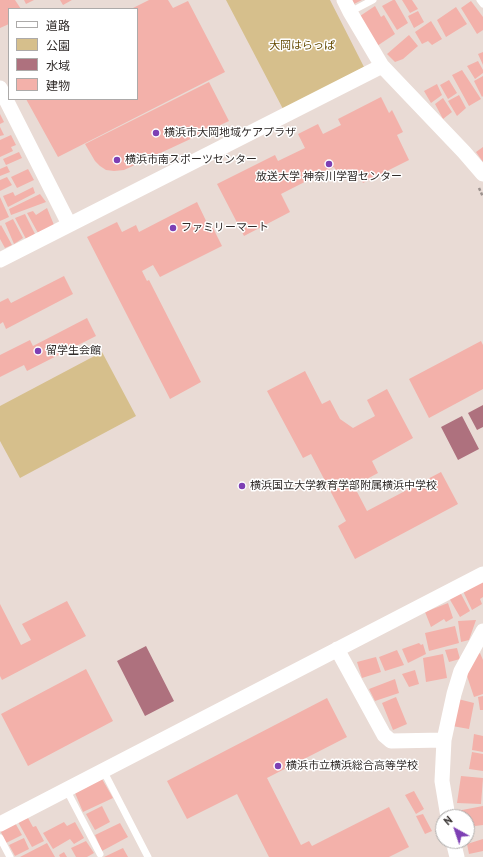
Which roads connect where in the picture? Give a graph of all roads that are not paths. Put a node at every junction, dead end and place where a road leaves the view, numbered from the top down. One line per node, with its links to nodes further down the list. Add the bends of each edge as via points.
1 (372, 0): 4 (lane)
2 (480, 0): 3 (lane)
3 (483, 4)
4 (347, 6): 5 (street)
5 (382, 66): 7 (street, via 464,152); 8 (street)
6 (0, 88): 8 (street)
7 (480, 179)
8 (69, 224): 9 (street)
9 (2, 257)
10 (483, 574): 12 (street)
11 (482, 635): 13 (street, via 461,671)
12 (337, 649): 13 (street, via 390,742); 14 (street)
13 (444, 740): 16 (street, via 442,781)
14 (103, 770): 15 (street); 21 (lane)
15 (66, 790): 17 (street); 19 (lane)
16 (447, 809)
17 (0, 824)
18 (0, 838): 20 (lane)
19 (100, 854)
20 (10, 857)
21 (148, 857)

